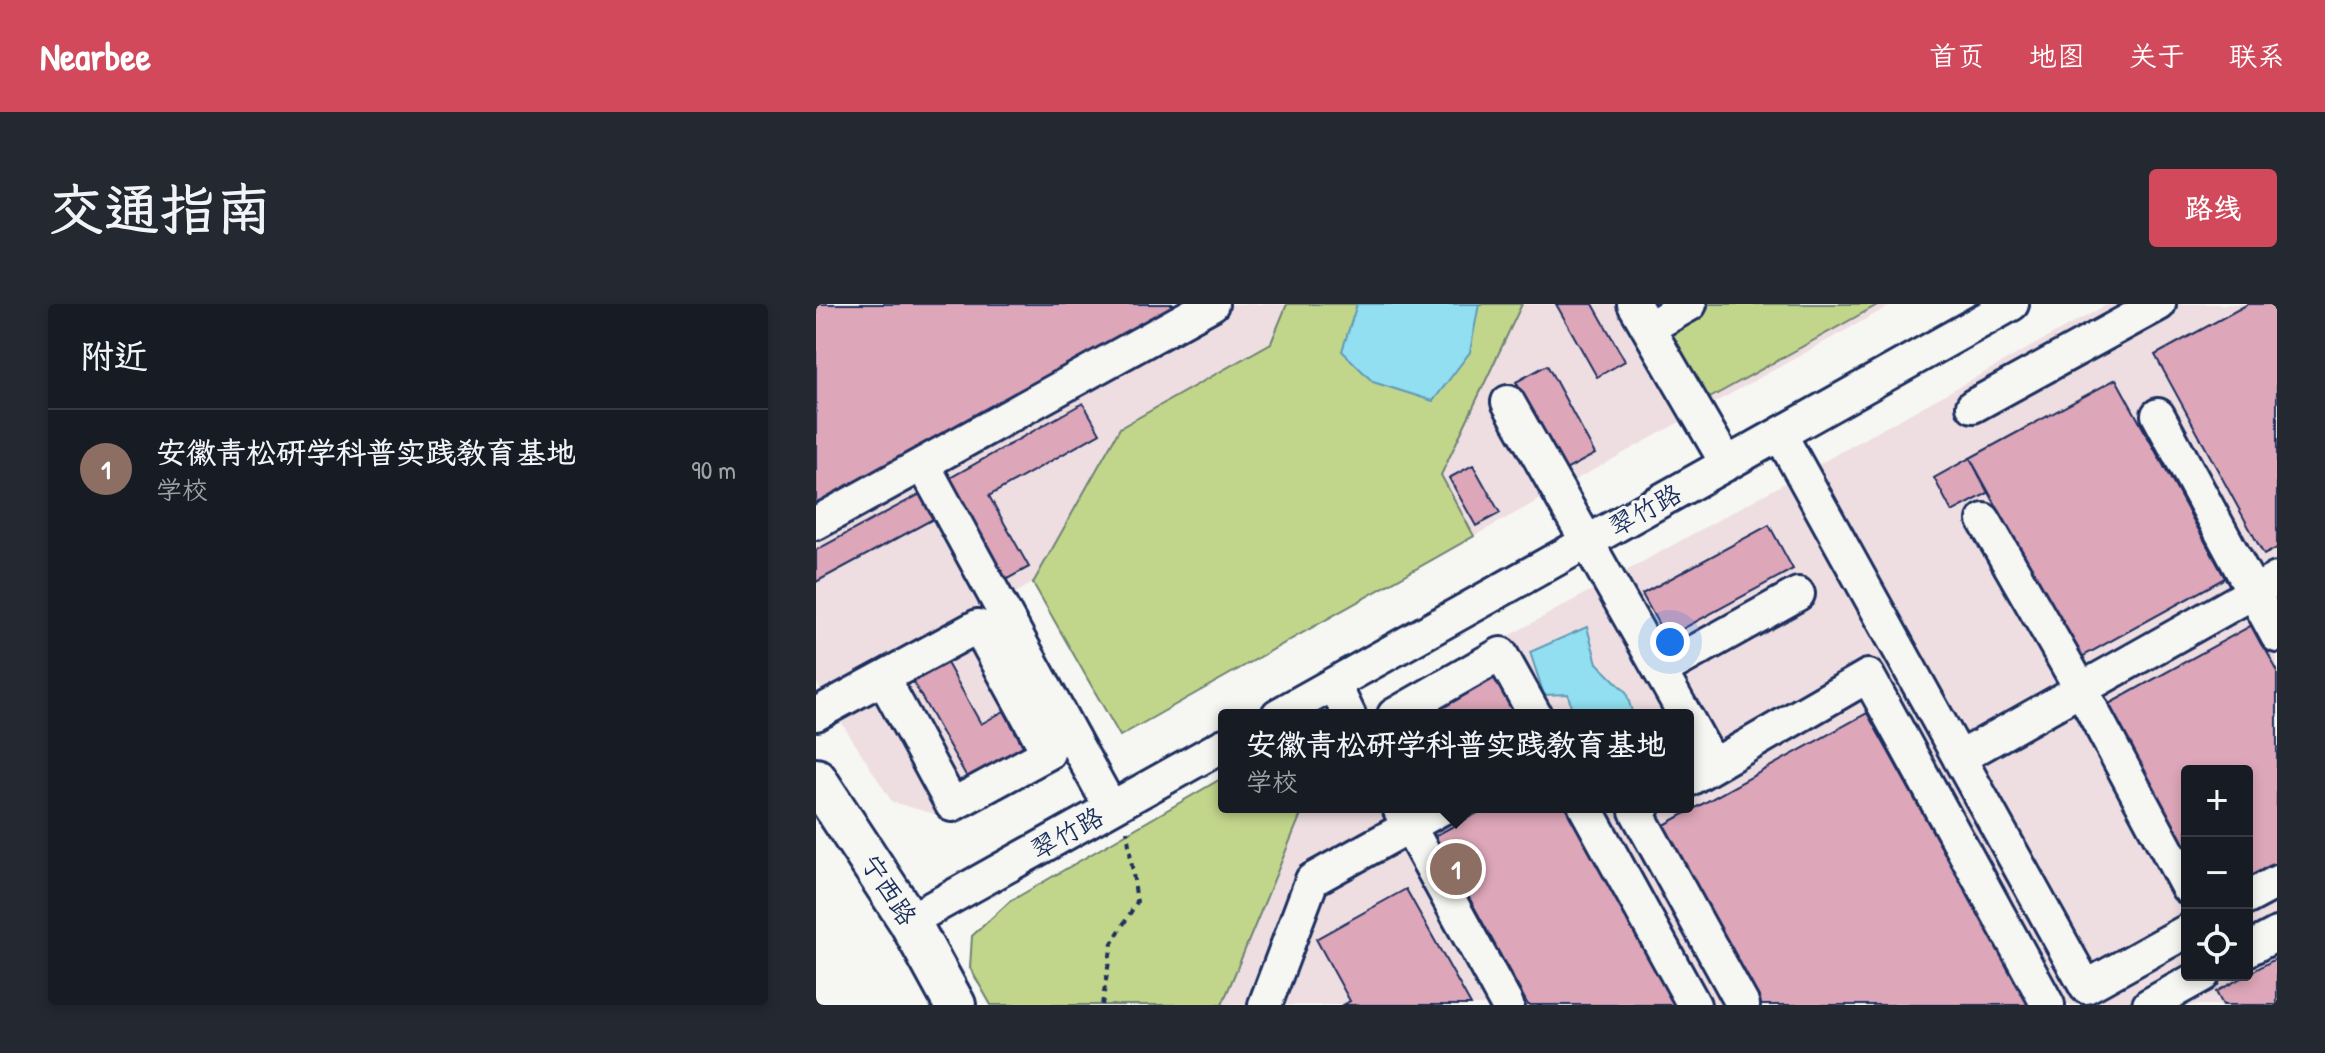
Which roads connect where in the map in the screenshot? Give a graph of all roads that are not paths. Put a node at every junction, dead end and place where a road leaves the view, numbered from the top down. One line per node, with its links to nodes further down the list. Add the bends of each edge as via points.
1 (1212, 304): 10 (street)
2 (1690, 304): 5 (street)
3 (2012, 304): 9 (street, 翠竹路)
4 (2159, 304): 7 (street)
5 (1641, 316): 11 (street)
6 (1508, 402): 14 (street)
7 (1973, 406)
8 (2158, 415): 15 (street)
9 (1780, 434): 11 (street, 翠竹路); 30 (street)
10 (923, 464): 13 (street); 33 (street)
11 (1727, 464): 14 (street, 翠竹路)
12 (1984, 520): 21 (street)
13 (816, 523)
14 (1587, 542): 18 (street); 20 (street, 翠竹路)
15 (2265, 585): 17 (street); 21 (street)
16 (1798, 594): 18 (street)
17 (2277, 636)
18 (1660, 671): 26 (street)
19 (883, 678): 19 (street, via 978,626 1048,753 952,805); 27 (street)
20 (1334, 684): 22 (street, 翠竹路); 23 (street)
21 (2081, 689): 30 (street); 37 (street)
22 (1289, 709)
23 (1346, 709)
24 (1405, 709): 25 (street, via 1501,654)
25 (1532, 709)
26 (1682, 709)
27 (816, 714)
28 (1694, 744): 31 (street)
29 (1218, 748): 33 (street, 翠竹路)
30 (1959, 758): 41 (street, via 2086,987)
31 (1701, 772): 50 (street, via 1868,676)
32 (816, 779): 40 (main road, 宁西路)
33 (1118, 804): 40 (street, 翠竹路)
34 (1588, 813): 48 (street)
35 (1637, 813): 49 (street)
36 (1404, 817): 46 (street, via 1312,880); 47 (street)
37 (2181, 876)
38 (2277, 882): 39 (street)
39 (2253, 895)
40 (909, 921): 45 (main road, 宁西路)
41 (2181, 934)
42 (2277, 934): 43 (street)
43 (2253, 947)
44 (2195, 988): 51 (street)
45 (955, 1005)
46 (1265, 1005)
47 (1507, 1005)
48 (1694, 1005)
49 (1743, 1005)
50 (2048, 1005)
51 (2149, 1005)

